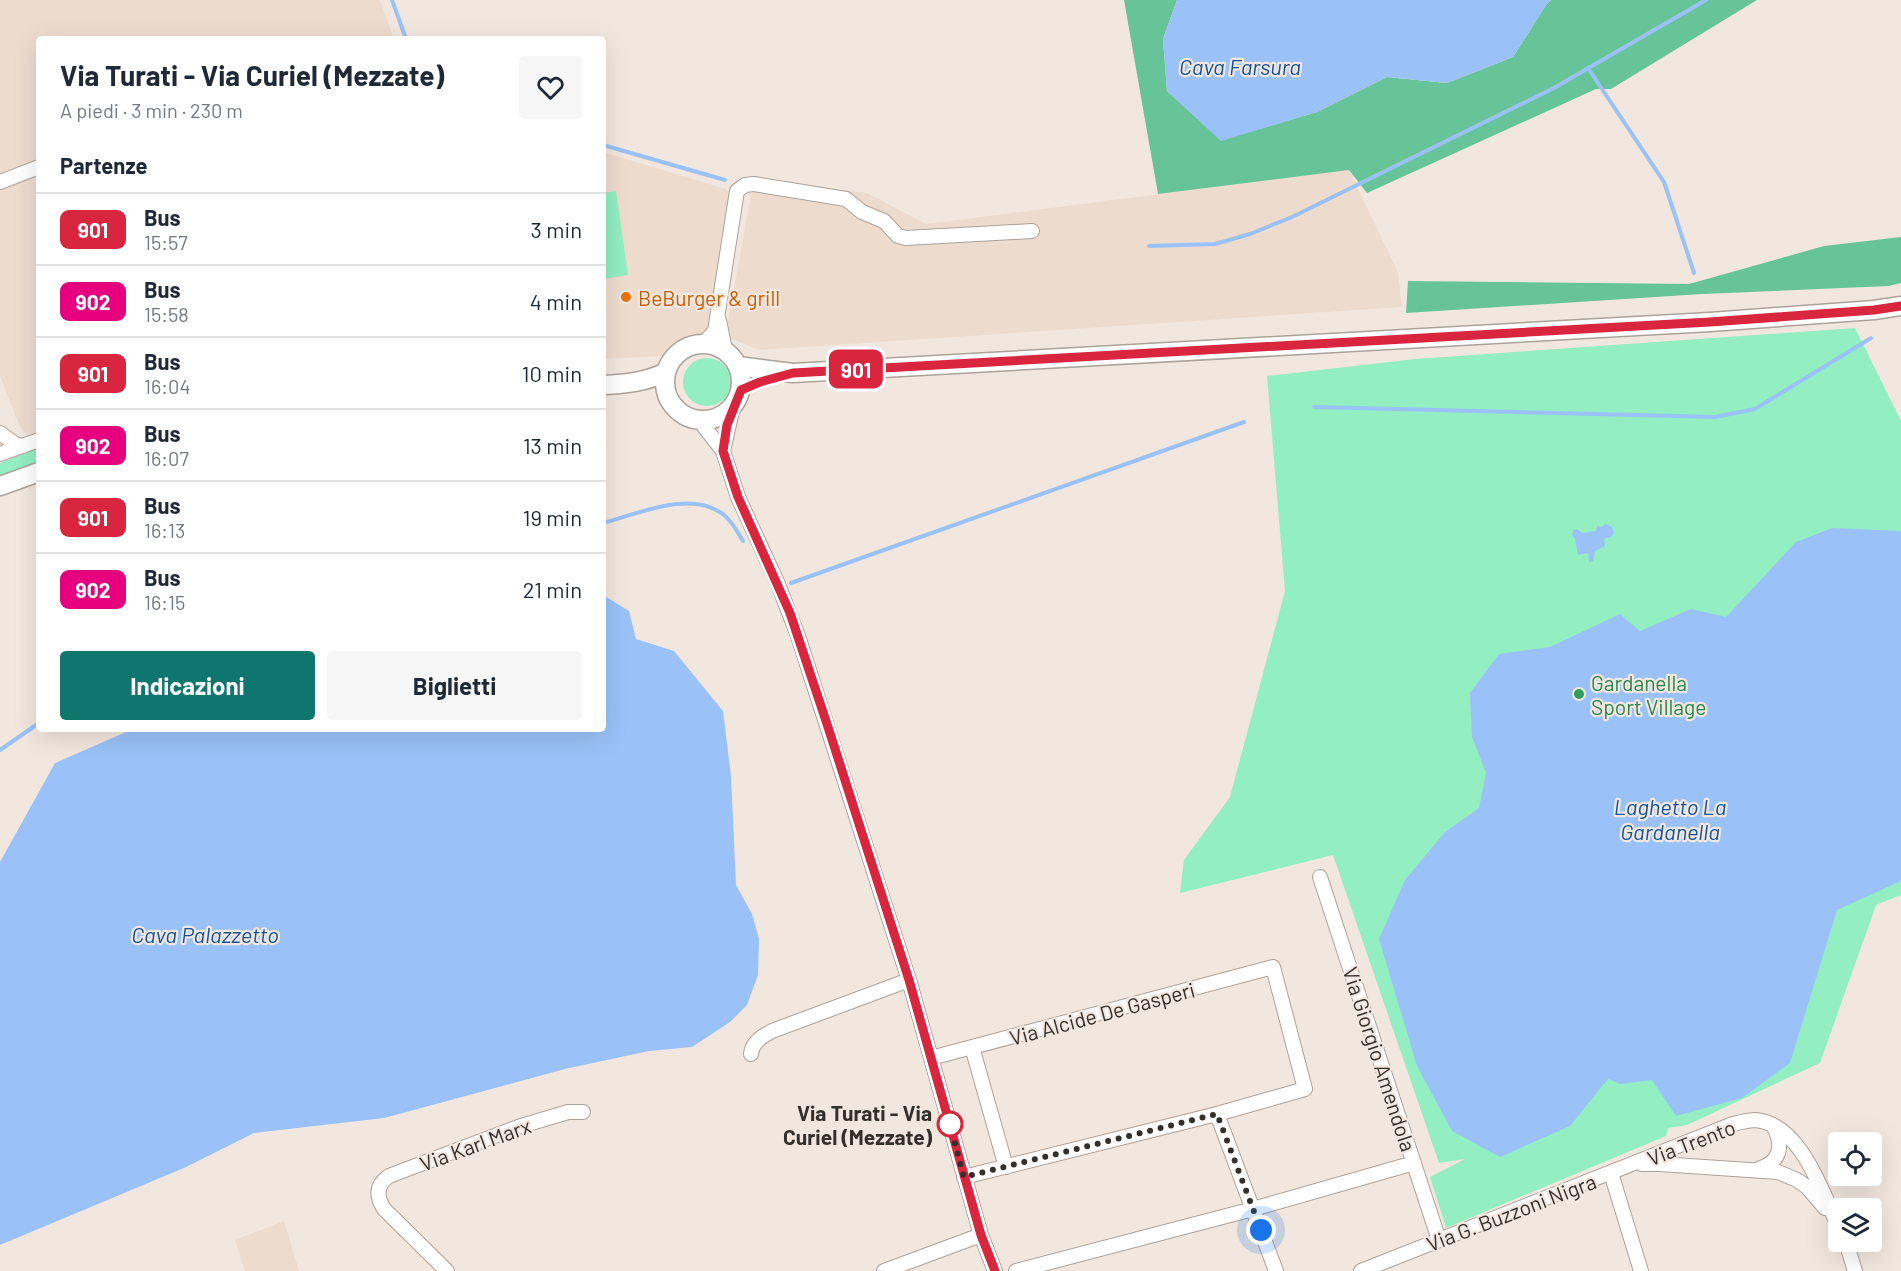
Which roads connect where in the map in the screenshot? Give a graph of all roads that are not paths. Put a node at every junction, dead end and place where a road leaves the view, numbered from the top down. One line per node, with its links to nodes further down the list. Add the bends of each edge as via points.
1 (36, 168): 2 (street)
2 (0, 182)
3 (1032, 231): 7 (street, via 906,238 846,199 747,184 737,191)
4 (1901, 306): 5 (main road)
5 (1874, 310): 6 (main road); 12 (main road)
6 (1901, 311)
7 (718, 318): 8 (street, via 715,331); 9 (street)
8 (703, 344): 9 (main road); 11 (main road, via 679,352)
9 (725, 350): 10 (main road)
10 (738, 366): 12 (main road); 15 (main road)
11 (666, 372): 13 (main road); 16 (main road)
12 (793, 373): 15 (main road)
13 (633, 384): 14 (main road); 16 (main road)
14 (606, 385)
15 (741, 390): 17 (main road)
16 (667, 394): 18 (main road, via 679,412)
17 (733, 407): 18 (main road, via 725,415); 22 (street)
18 (699, 420): 22 (street)
19 (0, 433): 21 (street)
20 (36, 441): 21 (street)
21 (23, 446): 23 (street)
22 (723, 451): 27 (street, via 738,497 795,628)
23 (0, 454)
24 (36, 473): 25 (main road)
25 (0, 486)
26 (1320, 877): 34 (street, Via Giorgio Amendola)
27 (909, 980): 29 (street, via 772,1031 757,1041); 30 (street)
28 (972, 1047): 30 (street, Via Alcide De Gasperi); 32 (street, Via Alcide De Gasperi, via 1273,967 1305,1089); 36 (street)
29 (751, 1054)
30 (931, 1058): 39 (street)
31 (583, 1112): 46 (street, Via Karl Marx, via 568,1112 518,1127 388,1176 379,1185 384,1209)
32 (1217, 1114): 36 (street); 41 (street)
33 (1774, 1127): 35 (street, Via Trento, via 1760,1121 1743,1122); 37 (street, via 1780,1140 1778,1156); 40 (street, Via Trento, via 1796,1146)
34 (1414, 1163): 41 (street); 44 (street, Via Giorgio Amendola)
35 (1628, 1166): 37 (street, Via Trento); 38 (street, Via G. Buzzoni Nigra)
36 (1006, 1167): 39 (street)
37 (1756, 1170): 42 (street, Via Trento, via 1778,1172 1797,1180)
38 (1611, 1173): 44 (street, Via G. Buzzoni Nigra); 52 (street)
39 (964, 1177): 43 (street)
40 (1828, 1204)
41 (1253, 1209): 49 (street); 50 (street)
42 (1828, 1212)
43 (981, 1235): 47 (street); 48 (street)
44 (1439, 1240): 51 (street, Via G. Buzzoni Nigra)
45 (1849, 1252): 53 (street)
46 (446, 1271)
47 (884, 1271)
48 (995, 1271)
49 (1016, 1271)
50 (1276, 1271)
51 (1361, 1271)
52 (1641, 1271)
53 (1855, 1271)

